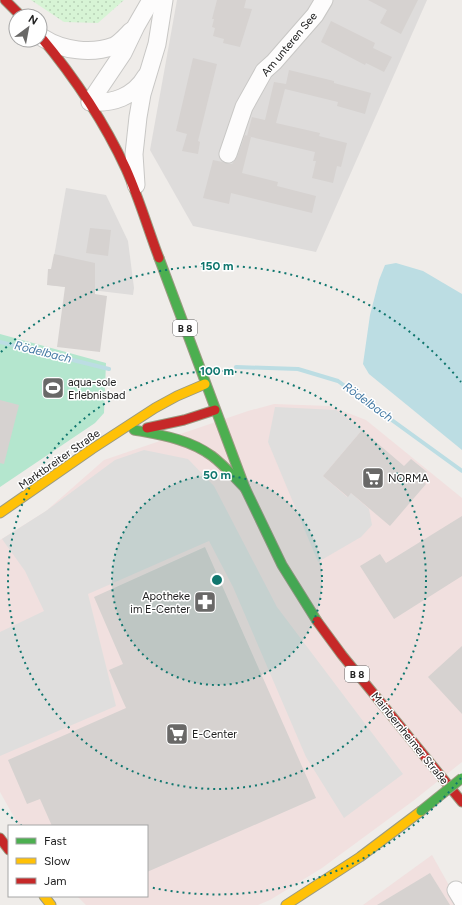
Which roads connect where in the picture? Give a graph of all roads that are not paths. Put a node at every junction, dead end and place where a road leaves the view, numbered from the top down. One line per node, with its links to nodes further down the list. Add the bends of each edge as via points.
1 (5, 0): 5 (main road)
2 (151, 0): 6 (street, Mainbernheimer Straße)
3 (164, 0): 9 (street, Mainbernheimer Straße, via 157,44)
4 (324, 0): 11 (street, Am unteren See, via 315,15 264,71 244,107)
5 (13, 8)
6 (136, 26): 7 (street, Mainbernheimer Straße, via 115,45 98,49 70,49); 10 (street, Mainbernheimer Straße, via 123,53)
7 (48, 41)
8 (48, 46): 10 (main road, Mainbernheimer Straße / B 8)
9 (149, 71): 10 (street, Mainbernheimer Straße, via 138,87 121,98 102,103); 12 (street, Mainbernheimer Straße, via 142,94 135,136)
10 (90, 102): 12 (main road, Mainbernheimer Straße / B 8)
11 (228, 154)
12 (137, 197): 13 (main road, Mainbernheimer Straße / B 8)
13 (205, 384): 14 (main road, Mainbernheimer Straße / B 8); 16 (main road, Marktbreiter Straße, via 155,408)
14 (215, 410): 15 (main road, Marktbreiter Straße, via 184,420); 17 (main road, Mainbernheimer Straße / B 8)
15 (134, 430): 16 (main road, Marktbreiter Straße); 17 (main road, via 193,444 212,456)
16 (115, 434): 18 (main road, Marktbreiter Straße)
17 (245, 488): 22 (main road, Mainbernheimer Straße / B 8, via 282,564 309,610 342,655)
18 (16, 503): 19 (main road, Marktbreiter Straße); 20 (main road, Marktbreiter Straße)
19 (0, 513)
20 (0, 518)
21 (462, 778): 27 (main road, bridge, via 360,857)
22 (462, 802)
23 (0, 838): 24 (main road)
24 (8, 849)
25 (45, 897): 26 (main road)
26 (51, 905)
27 (286, 905)

